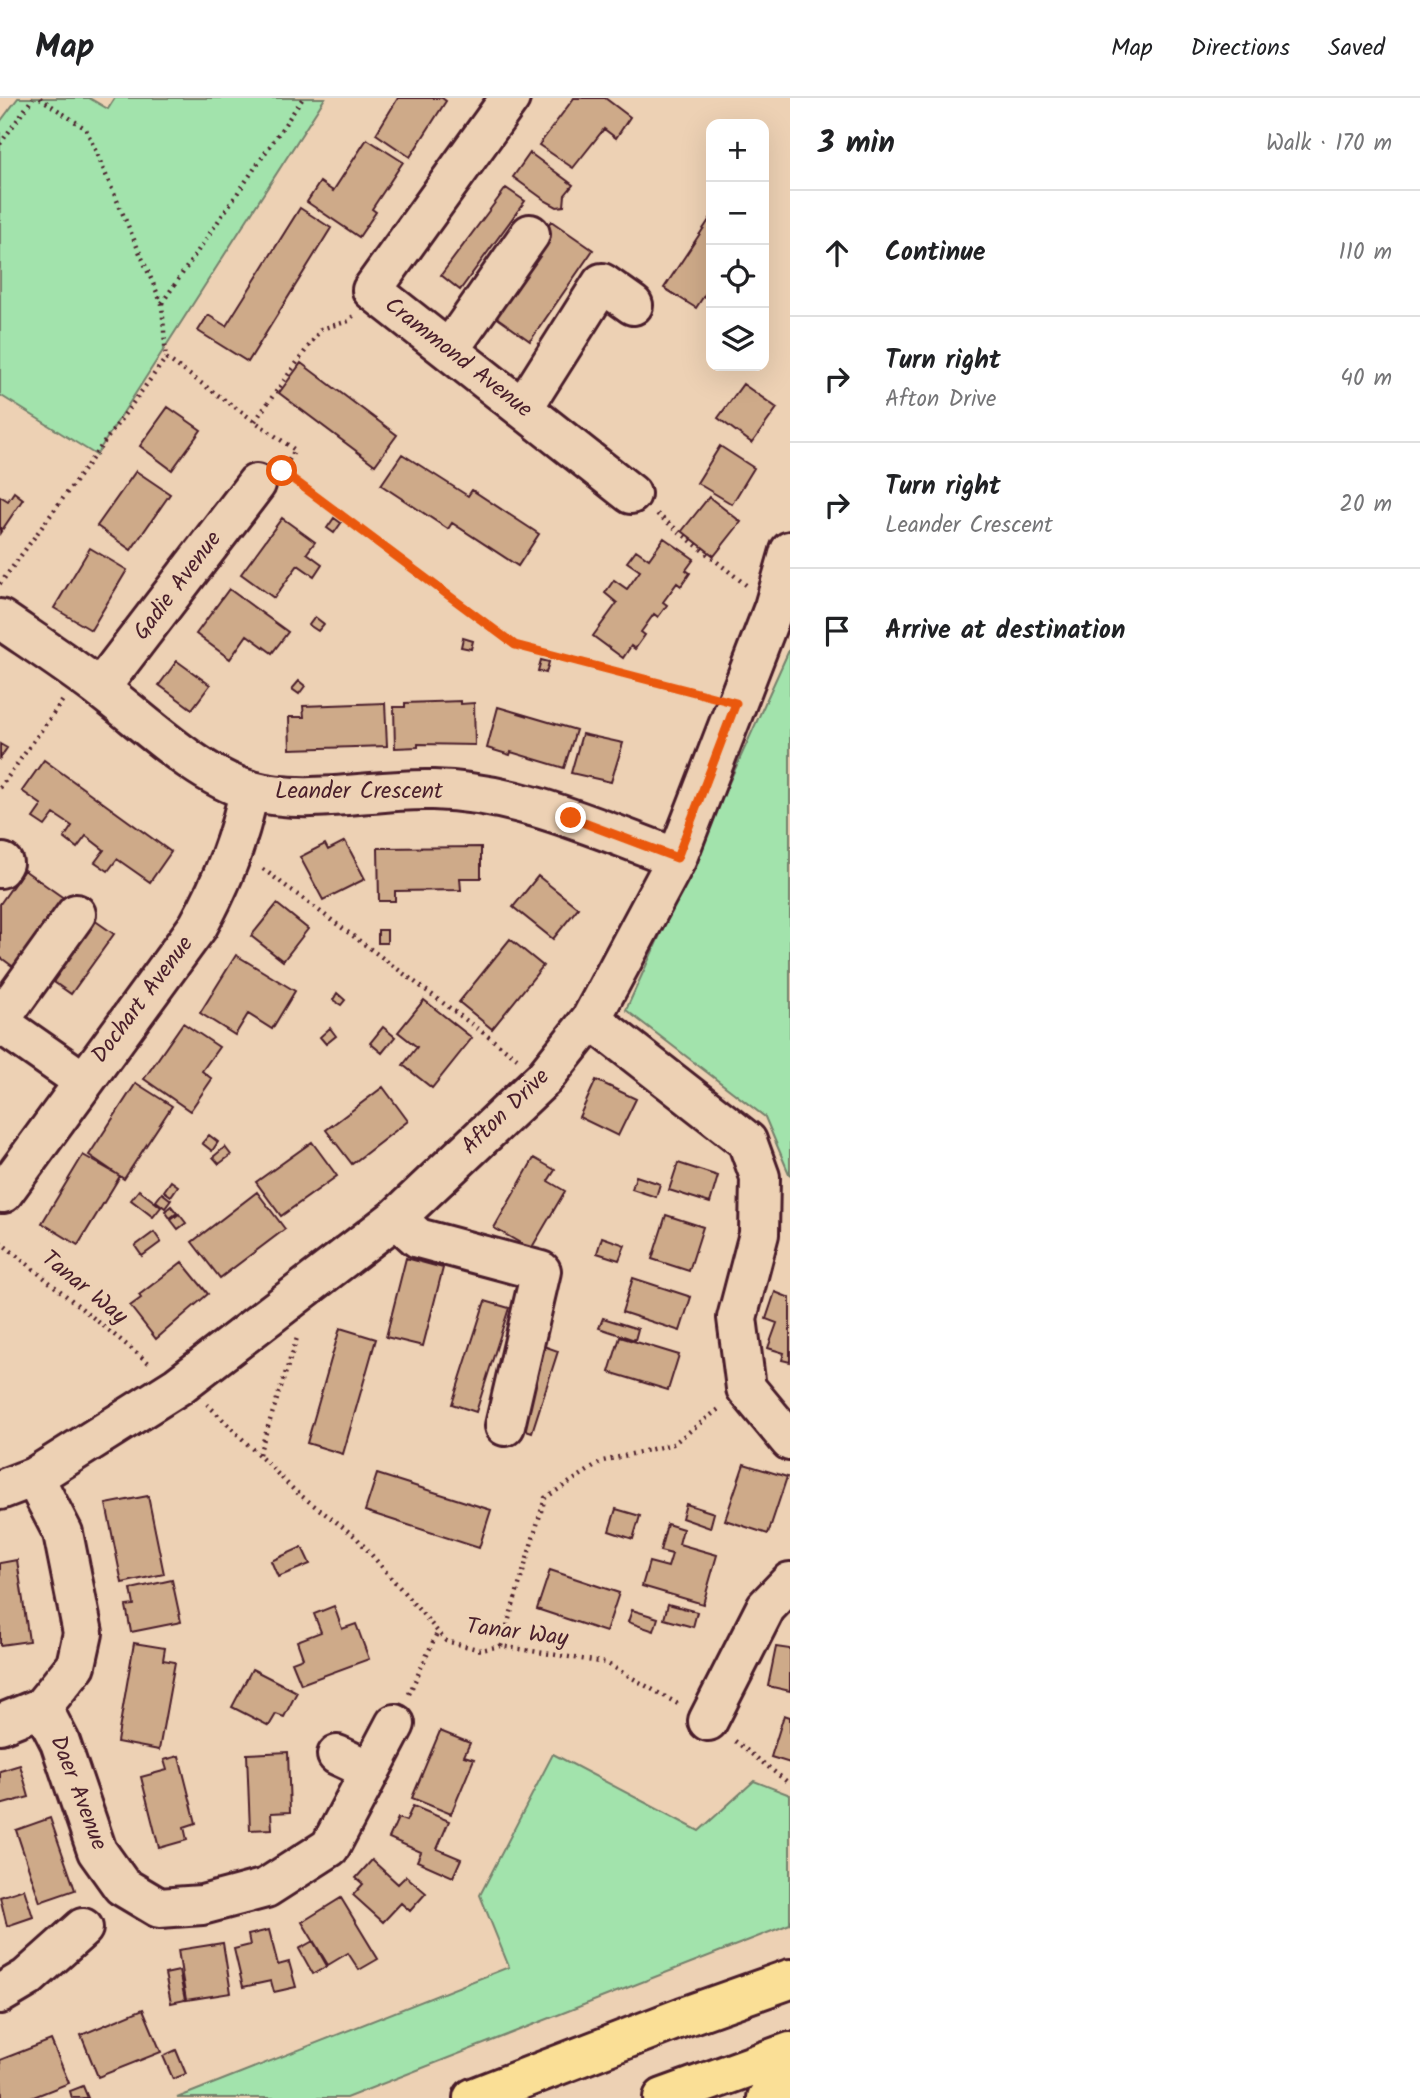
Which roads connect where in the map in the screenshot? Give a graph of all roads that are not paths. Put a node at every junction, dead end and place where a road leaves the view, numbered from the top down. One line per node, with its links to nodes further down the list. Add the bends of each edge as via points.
1 (510, 98): 4 (street, Crammond Avenue, via 372,290)
2 (530, 234): 4 (street)
3 (633, 305): 5 (street, via 602,283)
4 (449, 350): 5 (street, Crammond Avenue)
5 (523, 408): 7 (street, Crammond Avenue)
6 (256, 484): 11 (street, Gadie Avenue)
7 (631, 494)
8 (790, 551): 9 (street, Afton Drive)
9 (782, 610): 13 (street, Afton Drive, via 736,703)
10 (0, 619): 11 (street, Leander Crescent)
11 (90, 682): 12 (street, Leander Crescent, via 213,775)
12 (249, 790): 13 (street, Leander Crescent, via 292,797 433,790 475,794 517,801); 17 (street, Dochart Avenue, via 234,848 198,926)
13 (677, 858): 15 (street, Afton Drive)
14 (76, 914): 16 (street)
15 (591, 1019): 19 (street, Afton Drive, via 544,1078); 21 (street, via 747,1141 760,1177 760,1234 737,1318 747,1388)
16 (0, 1022): 17 (street)
17 (83, 1081): 18 (street, Dochart Avenue)
18 (3, 1193)
19 (396, 1218): 20 (street, via 418,1238 541,1271); 22 (street, Afton Drive, via 181,1384)
20 (505, 1426)
21 (790, 1441)
22 (17, 1484): 24 (street, via 63,1533 83,1633 76,1665)
23 (790, 1582): 25 (street, via 766,1607)
24 (41, 1707): 26 (street); 27 (street, Daer Avenue, via 60,1742 97,1851 122,1886 159,1908 202,1905 266,1888 330,1847 353,1763)
25 (708, 1721)
26 (0, 1724)
27 (395, 1724)
28 (83, 1928): 31 (street, via 27,1978)
29 (790, 1971): 32 (highway)
30 (790, 1979): 32 (highway)
31 (0, 1994)
32 (683, 2017): 35 (highway)
33 (790, 2052): 36 (highway)
34 (790, 2090): 37 (highway)
35 (473, 2098)
36 (663, 2098)
37 (767, 2098)

